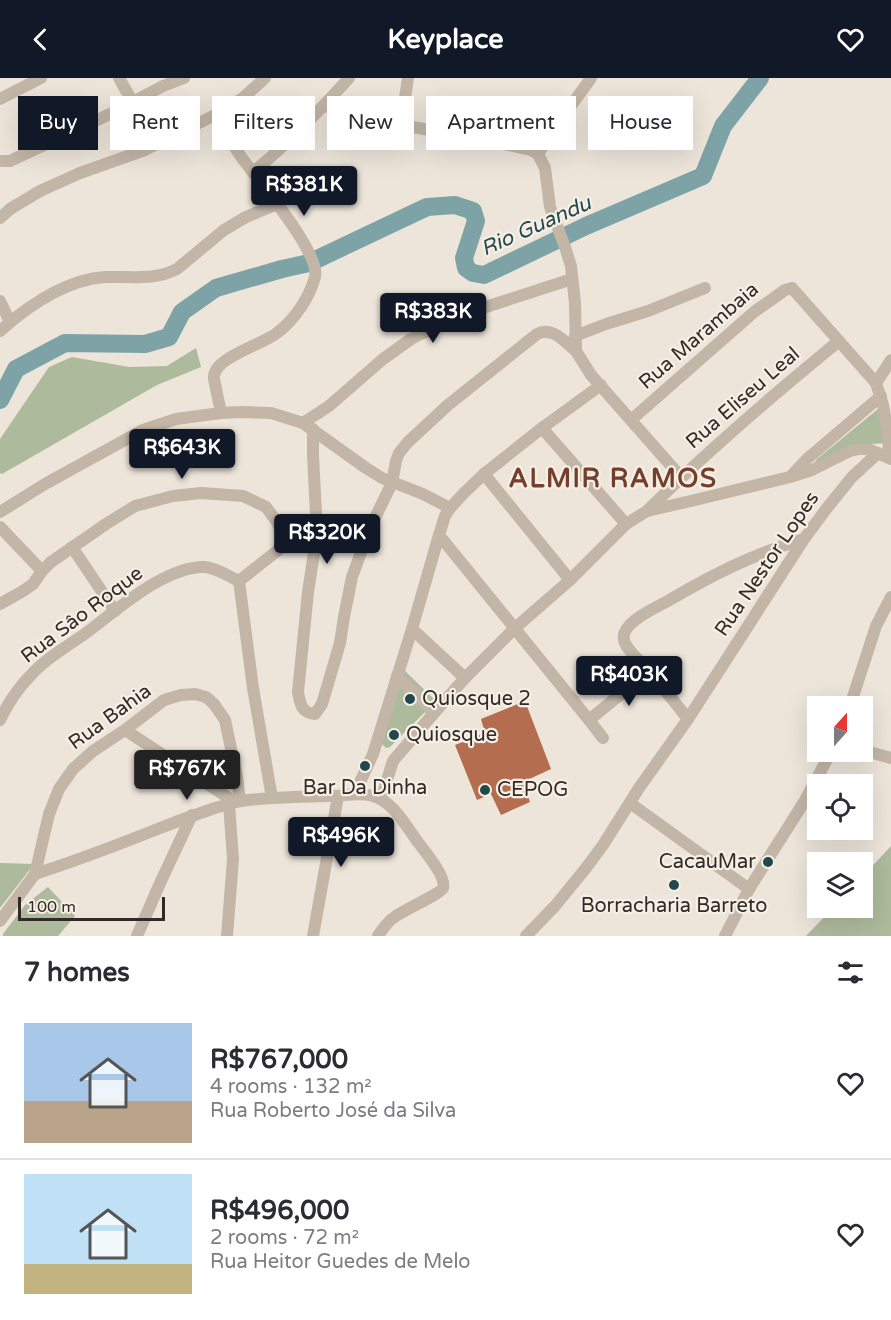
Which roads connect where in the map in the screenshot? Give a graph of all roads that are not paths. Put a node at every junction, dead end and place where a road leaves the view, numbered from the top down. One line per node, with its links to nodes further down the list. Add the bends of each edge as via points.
1 (41, 78): 12 (street)
2 (119, 78): 8 (street)
3 (184, 78): 9 (street)
4 (265, 78): 10 (street)
5 (349, 78): 13 (street)
6 (408, 78): 11 (street)
7 (591, 78): 19 (street)
8 (129, 96)
9 (146, 96)
10 (245, 96)
11 (405, 96)
12 (0, 99)
13 (324, 106): 14 (street); 21 (street)
14 (327, 107)
15 (110, 114): 20 (street, via 10,161)
16 (414, 127): 19 (street)
17 (145, 150): 23 (street, via 40,191)
18 (237, 150): 21 (street)
19 (538, 154): 24 (street, via 545,168 550,207 566,247)
20 (0, 161)
21 (253, 172): 22 (street)
22 (277, 204): 27 (street, via 224,230 170,273 82,281 47,296); 36 (street, via 306,247 316,269 315,277 302,306 275,335 216,368 213,373)
23 (0, 218)
24 (572, 279): 29 (street); 38 (street, via 452,318 411,339)
25 (705, 288): 29 (street)
26 (0, 301): 27 (street)
27 (10, 322): 28 (street)
28 (0, 331)
29 (575, 336): 31 (street)
30 (839, 341): 33 (street); 37 (street, Rua Marambaia, via 789,288 754,312); 42 (street, Rua Eliseu Leal)
31 (576, 351): 34 (street); 44 (street, via 552,333 542,332 532,338 408,442 399,453)
32 (891, 360): 33 (street)
33 (876, 383): 35 (street)
34 (600, 386): 37 (street); 39 (street)
35 (881, 396): 40 (street, via 889,440); 43 (street)
36 (221, 413): 38 (street, via 271,413); 47 (street, via 176,419 143,430)
37 (631, 420): 42 (street)
38 (308, 426): 44 (street); 44 (street, via 316,514 298,692 303,710 311,714 322,704 340,643 352,577)
39 (542, 428): 41 (street); 48 (street)
40 (886, 456): 43 (street, via 860,449); 51 (street, Rua Nestor Lopes, via 842,489)
41 (484, 474): 45 (street); 55 (street)
42 (681, 477): 46 (street, Rua Eliseu Leal)
43 (790, 477): 46 (street)
44 (392, 483): 45 (street)
45 (450, 508): 50 (street)
46 (647, 511): 48 (street)
47 (0, 512)
48 (626, 525): 55 (street)
49 (0, 527): 53 (street)
50 (438, 535): 59 (street); 60 (street)
51 (804, 539): 61 (street, via 741,562 638,618 627,628 624,640); 66 (street, Rua Nestor Lopes)
52 (72, 547): 53 (street); 54 (street, via 135,506 201,493 243,496 266,507 285,540 282,547); 58 (street)
53 (42, 571): 57 (street, via 33,584)
54 (239, 580): 58 (street, Rua Sâo Roque, via 215,569 185,570 137,593); 78 (street)
55 (570, 580): 59 (street)
56 (891, 597): 64 (street, via 876,626)
57 (0, 604)
58 (115, 611): 67 (street, Rua Sâo Roque, via 32,673)
59 (515, 628): 63 (street); 68 (street)
60 (412, 629): 62 (street); 63 (street)
61 (649, 671): 66 (street); 68 (street)
62 (397, 676): 65 (street); 72 (street)
63 (465, 678): 65 (street)
64 (853, 696)
65 (434, 713): 74 (street)
66 (688, 719): 81 (street, Rua Nestor Lopes)
67 (0, 720)
68 (589, 720): 70 (street)
69 (125, 730): 80 (street); 80 (street, Rua Bahia, via 164,700 189,694 206,697 225,720 237,777); 83 (street, Rua Bahia, via 93,751 59,789)
70 (603, 738)
71 (873, 753): 73 (street)
72 (373, 754): 74 (street); 76 (street)
73 (891, 758)
74 (393, 761): 79 (street)
75 (826, 762): 84 (street)
76 (355, 793): 77 (street); 79 (street)
77 (339, 796): 78 (street); 88 (street)
78 (272, 798): 80 (street)
79 (381, 799): 89 (street, via 404,822 444,884 439,892 396,915)
80 (235, 803): 82 (street); 87 (street)
81 (630, 803): 84 (street); 90 (street, Rua Nestor Lopes, via 586,868)
82 (192, 815): 83 (street); 86 (street)
83 (35, 874): 85 (street)
84 (749, 889): 91 (street)
85 (0, 921)
86 (136, 936)
87 (227, 936)
88 (313, 936)
89 (378, 936)
90 (526, 936)
91 (725, 936)

